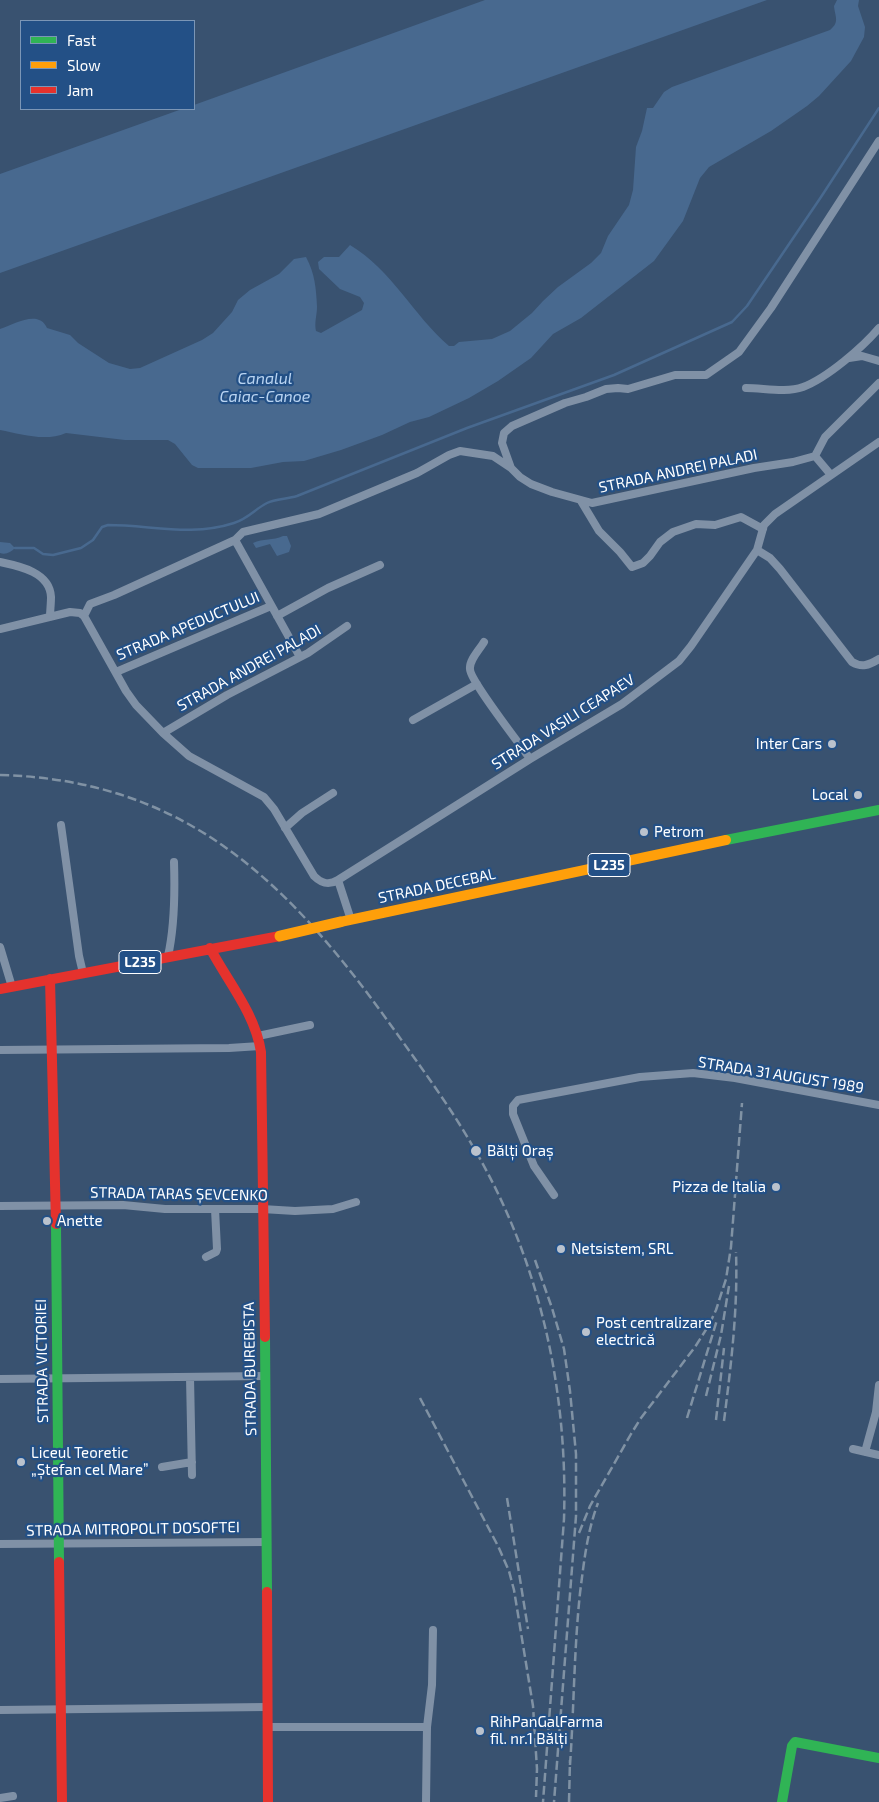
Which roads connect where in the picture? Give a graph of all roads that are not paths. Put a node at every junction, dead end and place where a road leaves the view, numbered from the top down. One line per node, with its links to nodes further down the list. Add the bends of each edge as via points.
1 (879, 140): 9 (street, via 739,352 706,375 675,375 628,389 606,389 512,426 504,433 502,443)
2 (879, 328): 3 (street)
3 (845, 360): 4 (street, via 862,356); 6 (street, via 803,387 776,390)
4 (879, 360)
5 (879, 382): 8 (street, via 825,437)
6 (746, 388)
7 (879, 442): 10 (street)
8 (815, 456): 10 (street); 11 (street, STRADA ANDREI PALADI, via 592,503)
9 (511, 468): 11 (street, STRADA ANDREI PALADI, via 520,478); 13 (street, via 493,456 460,451 352,501 319,514 243,532)
10 (831, 475): 12 (street, via 767,521)
11 (580, 500): 12 (street, via 596,527 632,567 649,558 668,534 696,524 715,524 741,517)
12 (762, 529): 14 (street, STRADA VASILI CEAPAEV)
13 (235, 540): 17 (street); 18 (street, via 90,604)
14 (757, 550): 25 (street, via 780,569 852,662 862,666); 30 (street, STRADA VASILI CEAPAEV, via 679,661 622,704)
15 (0, 562): 20 (street, via 30,570 43,578 50,590)
16 (380, 565): 19 (street, STRADA APEDUCTULUI)
17 (271, 606): 19 (street); 26 (street, STRADA APEDUCTULUI)
18 (84, 616): 20 (street, via 75,612); 26 (street)
19 (277, 616): 24 (street)
20 (50, 617): 22 (street)
21 (347, 626): 24 (street, STRADA ANDREI PALADI)
22 (0, 629)
23 (484, 642): 27 (street, via 470,665)
24 (300, 657): 29 (street, STRADA ANDREI PALADI)
25 (879, 659)
26 (116, 672): 29 (street, via 126,691)
27 (477, 684): 28 (street); 30 (street)
28 (413, 720)
29 (163, 733): 34 (street, via 189,756 261,794)
30 (530, 759): 36 (street, STRADA VASILI CEAPAEV)
31 (333, 793): 34 (street)
32 (879, 810): 37 (street, STRADA DECEBAL / L235)
33 (61, 825): 41 (street)
34 (284, 828): 36 (street, via 318,879 325,883)
35 (174, 862): 40 (street, via 174,910)
36 (338, 880): 37 (street)
37 (345, 921): 39 (street, STRADA DECEBAL / L235, bridge)
38 (0, 947): 43 (street)
39 (210, 948): 40 (street, STRADA DECEBAL / L235); 45 (street, STRADA BUREBISTA, via 246,1010)
40 (168, 956): 41 (street, STRADA DECEBAL / L235)
41 (83, 972): 42 (street, STRADA DECEBAL / L235)
42 (50, 979): 43 (street, STRADA DECEBAL / L235); 46 (street, STRADA VICTORIEI)
43 (6, 988)
44 (310, 1025): 45 (street)
45 (259, 1041): 46 (street, via 229,1048); 54 (street, STRADA BUREBISTA)
46 (53, 1049): 47 (street); 51 (street, STRADA VICTORIEI)
47 (0, 1050)
48 (879, 1105): 49 (street, STRADA 31 AUGUST 1989, via 735,1078 693,1074 640,1076 518,1100 513,1106 513,1114 534,1166)
49 (554, 1195)
50 (356, 1202): 54 (street, STRADA TARAS ȘEVCENKO, via 326,1210)
51 (56, 1205): 52 (street, STRADA TARAS ȘEVCENKO); 53 (street, STRADA TARAS ȘEVCENKO); 58 (street, STRADA VICTORIEI)
52 (0, 1206)
53 (215, 1209): 54 (street, STRADA TARAS ȘEVCENKO); 55 (street, via 217,1249)
54 (262, 1209): 56 (street, STRADA BUREBISTA)
55 (206, 1257)
56 (266, 1376): 57 (street); 67 (street, STRADA BUREBISTA)
57 (190, 1377): 58 (street); 64 (street)
58 (56, 1378): 59 (street); 69 (street, STRADA VICTORIEI)
59 (0, 1379)
60 (879, 1385): 62 (street, via 876,1412)
61 (853, 1450): 62 (street)
62 (865, 1452): 63 (street)
63 (879, 1455)
64 (192, 1462): 65 (street); 66 (street)
65 (162, 1467)
66 (192, 1475)
67 (266, 1542): 69 (street, STRADA MITROPOLIT DOSOFTEI); 71 (street, STRADA BUREBISTA)
68 (0, 1544): 69 (street, STRADA MITROPOLIT DOSOFTEI)
69 (59, 1544): 73 (street, STRADA VICTORIEI)
70 (433, 1630): 75 (street)
71 (266, 1707): 73 (street); 74 (street, STRADA BUREBISTA)
72 (0, 1710): 73 (street)
73 (61, 1710): 79 (street, STRADA VICTORIEI)
74 (268, 1727): 75 (street); 80 (street, STRADA BUREBISTA)
75 (427, 1727): 81 (street)
76 (879, 1758): 82 (street, via 795,1742)
77 (13, 1796): 78 (street)
78 (0, 1798)
79 (62, 1802)
80 (268, 1802)
81 (426, 1802)
82 (782, 1802)

